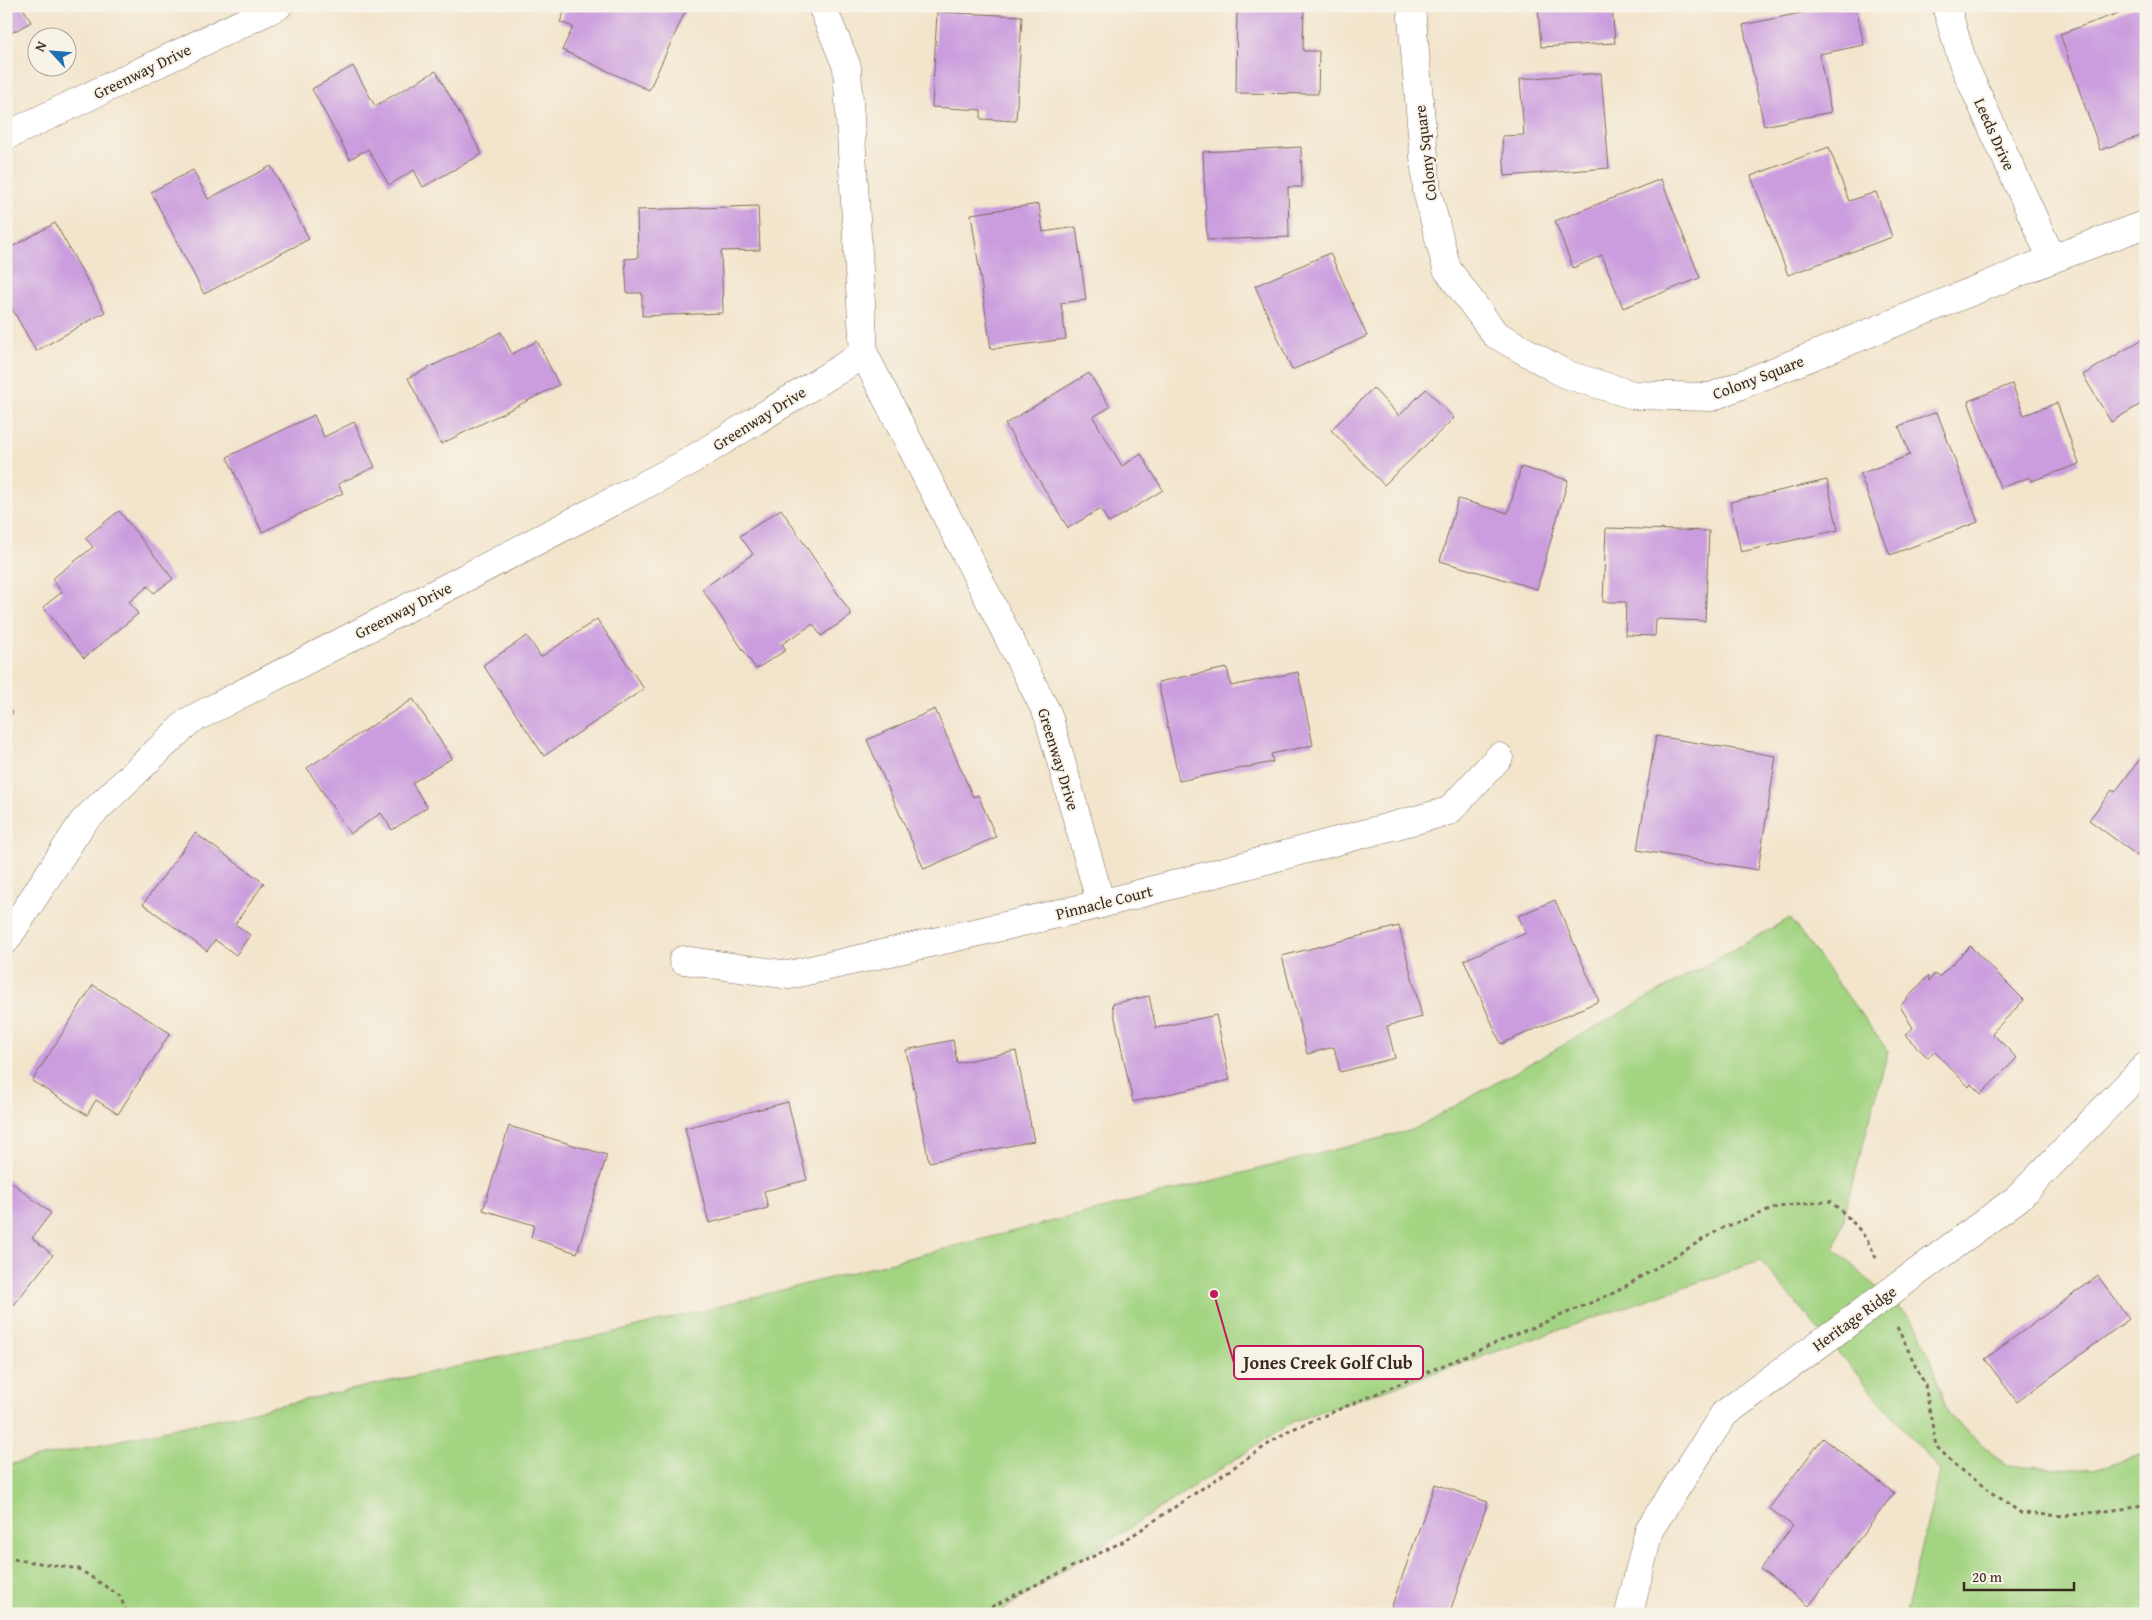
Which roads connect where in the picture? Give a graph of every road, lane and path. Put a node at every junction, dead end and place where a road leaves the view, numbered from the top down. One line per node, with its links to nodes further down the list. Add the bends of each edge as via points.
1 (278, 6): 5 (street, Greenway Drive)
2 (822, 6): 8 (street, Greenway Drive, via 847,67)
3 (1410, 6): 7 (street, Colony Square, via 1427,191 1447,269 1495,334 1565,374 1633,395 1711,397)
4 (1946, 6): 7 (street, Leeds Drive, via 1963,63)
5 (6, 136)
6 (2146, 224): 7 (street, Colony Square)
7 (2052, 259)
8 (864, 354): 10 (street, Greenway Drive, via 1048,715); 11 (street, Greenway Drive, via 685,464 189,721 83,822)
9 (1499, 757): 10 (street, Pinnacle Court, via 1448,811)
10 (1101, 904): 12 (street, Pinnacle Court, via 789,975)
11 (6, 940)
12 (683, 960)
13 (2146, 1066): 14 (street, Heritage Ridge, via 2018,1198)
14 (1888, 1293): 15 (path, via 1897,1327 1925,1385 1936,1446 1958,1468 2021,1513 2064,1516); 18 (path, via 1872,1247 1852,1219 1830,1201 1778,1207 1720,1229 1616,1292 1288,1431 1124,1541); 19 (street, Heritage Ridge, via 1724,1414 1650,1530)
15 (2146, 1506)
16 (6, 1558): 17 (path, via 79,1569 120,1596)
17 (127, 1614)
18 (977, 1614)
19 (1629, 1614)

